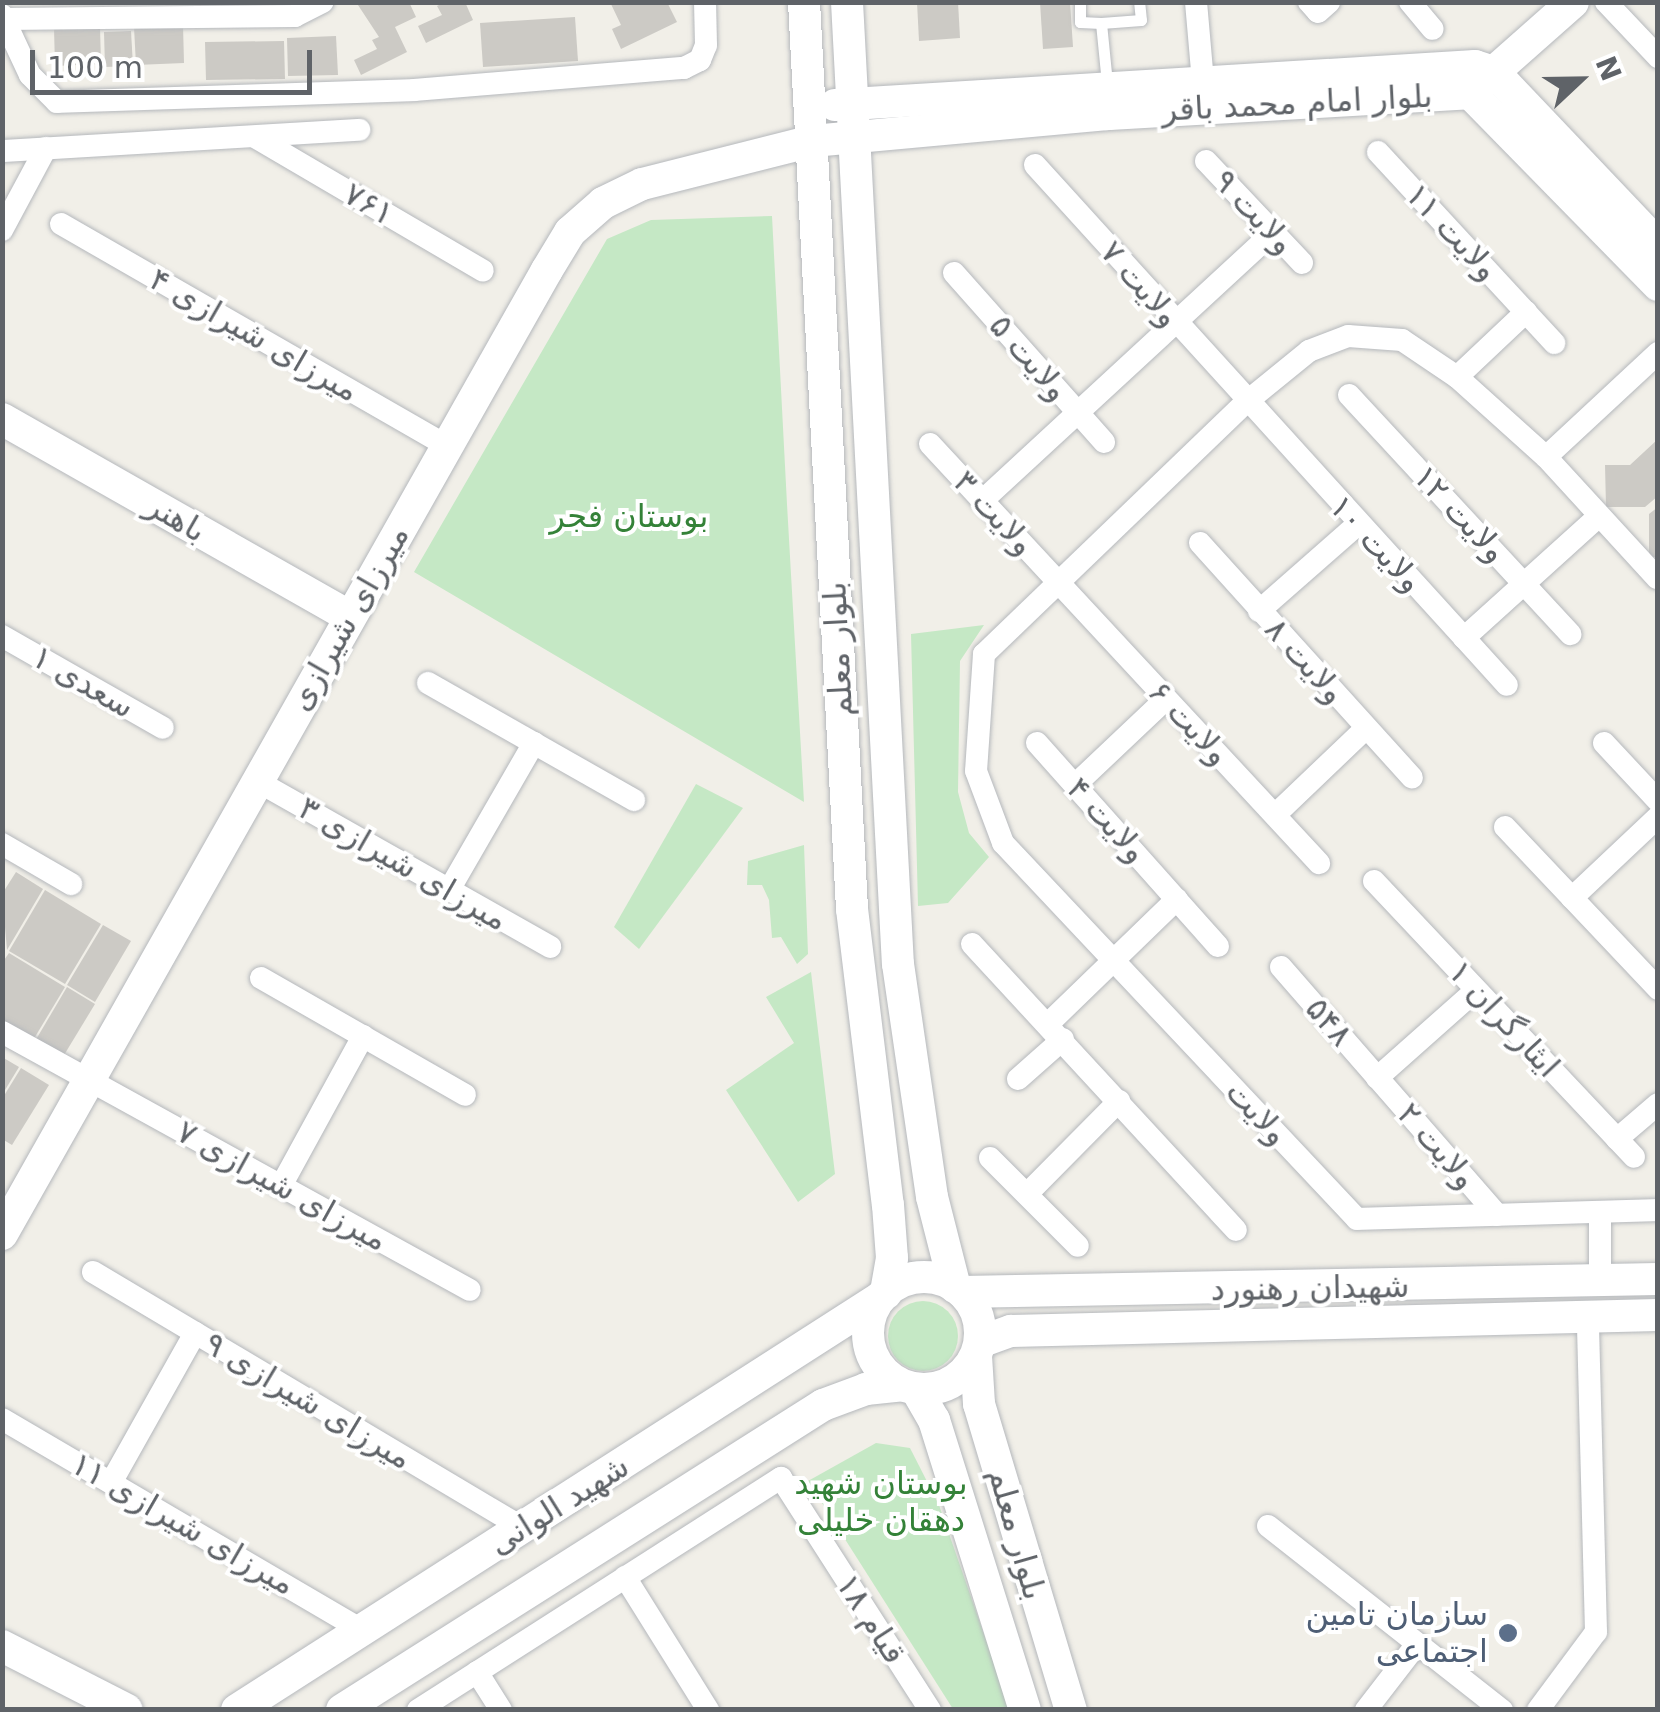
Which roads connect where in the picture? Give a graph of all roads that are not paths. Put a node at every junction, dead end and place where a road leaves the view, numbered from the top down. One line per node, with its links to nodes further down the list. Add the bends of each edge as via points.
1 (323, 2): 13 (street, via 294,16)
2 (705, 2): 13 (street, via 706,45 700,60 684,68 414,90 57,102 30,75)
3 (804, 2): 20 (street, بلوار معلم)
4 (847, 2): 21 (street, بلوار معلم)
5 (1080, 2): 14 (lane, via 1080,22)
6 (1139, 2): 14 (lane, via 1141,20)
7 (1196, 2): 17 (street)
8 (1309, 2): 9 (street, via 1318,12)
9 (1329, 2)
10 (1410, 2): 15 (street)
11 (1573, 2): 18 (street)
12 (1606, 2): 16 (street)
13 (3, 17)
14 (1101, 23): 19 (lane)
15 (1433, 29)
16 (1658, 58)
17 (1203, 82): 18 (street, بلوار امام محمد باقر, via 1475,66); 19 (street, بلوار امام محمد باقر)
18 (1482, 82): 21 (street, بلوار امام محمد باقر); 33 (street); 37 (street, بلوار امام محمد باقر)
19 (1107, 88): 21 (street, بلوار امام محمد باقر)
20 (810, 106): 21 (street); 24 (street, بلوار معلم)
21 (855, 120): 24 (street, میرزای شیرازی); 118 (street, بلوار معلم, via 898,964 932,1197)
22 (359, 130): 23 (street)
23 (254, 137): 25 (street); 35 (street, ۷۶۱)
24 (812, 141): 49 (street, میرزای شیرازی, via 642,184 603,203 570,232); 119 (street, بلوار معلم, via 852,910 892,1258)
25 (46, 148): 26 (street); 31 (street)
26 (2, 151)
27 (1378, 152): 38 (street, ولایت ۱۱)
28 (1206, 161): 32 (street, ولایت ۹)
29 (1036, 165): 39 (street, ولایت ۷)
30 (62, 224): 49 (street, میرزای شیرازی ۴)
31 (2, 230)
32 (1274, 232): 34 (street, ولایت ۹); 39 (street)
33 (1658, 245)
34 (1302, 264)
35 (483, 271)
36 (954, 272): 45 (street, ولایت ۵)
37 (1658, 284)
38 (1526, 312): 40 (street, ولایت ۱۱); 42 (street)
39 (1175, 323): 44 (street, ولایت ۷); 45 (street)
40 (1554, 343)
41 (1658, 353): 50 (street)
42 (1457, 376): 44 (street, via 1402,340 1348,336 1309,351); 50 (street)
43 (1349, 395): 57 (street, ولایت ۱۲)
44 (1245, 403): 53 (street, ولایت ۱۰); 56 (street)
45 (1078, 413): 47 (street, ولایت ۵); 51 (street)
46 (2, 419): 59 (street, باهنر)
47 (1104, 442)
48 (930, 444): 51 (street, ولایت ۳)
49 (447, 446): 59 (street, میرزای شیرازی)
50 (1546, 457): 52 (street)
51 (982, 501): 56 (street, ولایت ۳)
52 (1598, 517): 55 (street); 57 (street)
53 (1358, 524): 58 (street); 62 (street, ولایت ۱۰)
54 (1200, 543): 58 (street, ولایت ۸)
55 (1657, 578)
56 (1058, 582): 65 (street, ولایت ۶); 89 (street, ولایت, via 984,654 976,771 1003,842)
57 (1524, 584): 60 (street, ولایت ۱۲); 62 (street)
58 (1260, 610): 67 (street, ولایت ۸)
59 (350, 617): 72 (street, میرزای شیرازی)
60 (1570, 634)
61 (2, 636): 66 (street, سعدی ۱)
62 (1464, 638): 64 (street, ولایت ۱۰)
63 (428, 683): 68 (street)
64 (1507, 685)
65 (1166, 699): 73 (street); 76 (street, ولایت ۶)
66 (163, 728)
67 (1365, 730): 71 (street, ولایت ۸); 76 (street)
68 (534, 743): 74 (street); 83 (street)
69 (1037, 743): 73 (street, ولایت ۴)
70 (1604, 743): 75 (street)
71 (1412, 778)
72 (257, 781): 83 (street, میرزای شیرازی ۳); 99 (street, میرزای شیرازی)
73 (1076, 784): 84 (street, ولایت ۴)
74 (634, 800)
75 (1658, 801)
76 (1275, 815): 80 (street, ولایت ۶)
77 (1658, 817): 85 (street)
78 (1505, 827): 85 (street)
79 (2, 844): 82 (street)
80 (1319, 863)
81 (1374, 881): 93 (street, ایثارگران ۱)
82 (71, 884)
83 (448, 890): 87 (street, میرزای شیرازی ۳)
84 (1176, 898): 88 (street, ولایت ۴); 89 (street)
85 (1572, 898): 92 (street)
86 (972, 944): 94 (street)
87 (550, 946)
88 (1218, 946)
89 (1114, 961): 94 (street); 110 (street, ولایت, via 1356,1219)
90 (1280, 967): 97 (street, ۵۴۸)
91 (261, 978): 96 (street)
92 (1658, 989)
93 (1476, 990): 97 (street); 103 (street, ایثارگران ۱)
94 (1056, 1031): 98 (street); 101 (street)
95 (2, 1032): 99 (street, میرزای شیرازی ۷)
96 (363, 1036): 100 (street); 106 (street)
97 (1378, 1078): 110 (street, ولایت ۲)
98 (1018, 1079)
99 (93, 1082): 106 (street, میرزای شیرازی ۷); 112 (street, میرزای شیرازی)
100 (465, 1094)
101 (1120, 1101): 107 (street); 111 (street)
102 (1658, 1104): 103 (street)
103 (1617, 1139): 104 (street, ایثارگران ۱)
104 (1634, 1157)
105 (990, 1158): 107 (street)
106 (281, 1186): 117 (street, میرزای شیرازی ۷)
107 (1026, 1194): 113 (street)
108 (1658, 1210): 109 (street, ولایت)
109 (1600, 1212): 110 (street, ولایت); 116 (street)
110 (1497, 1215)
111 (1236, 1230)
112 (2, 1234)
113 (1078, 1246)
114 (93, 1272): 122 (street, میرزای شیرازی ۹)
115 (1658, 1279): 116 (street, شهیدان رهنورد)
116 (1600, 1281): 118 (street, شهیدان رهنورد)
117 (470, 1290)
118 (959, 1290): 119 (street, via 918,1277); 123 (street, via 976,1313)
119 (883, 1296): 124 (street, via 868,1340 879,1367); 128 (street, شهید الوانی)
120 (1658, 1315): 121 (street, شهیدان رهنورد)
121 (1588, 1316): 123 (street, شهیدان رهنورد, via 1011,1330); 149 (street, via 1596,1632)
122 (195, 1333): 126 (street); 128 (street, میرزای شیرازی ۹)
123 (978, 1349): 124 (street, via 958,1379); 146 (street, بلوار معلم, via 979,1404)
124 (909, 1387): 131 (street, شهید الوانی, via 866,1388 822,1405); 145 (street, بلوار معلم, via 934,1420)
125 (2, 1419): 126 (street, میرزای شیرازی ۱۱)
126 (112, 1481): 132 (street, میرزای شیرازی ۱۱)
127 (1268, 1526): 133 (street)
128 (523, 1528): 130 (street, شهید الوانی)
129 (625, 1577): 135 (street); 143 (street); 144 (street, قیام ۱۸, via 781,1478)
130 (439, 1581): 131 (street); 132 (street, شهید الوانی)
131 (471, 1628): 140 (street, شهید الوانی)
132 (362, 1630): 139 (street, شهید الوانی)
133 (1417, 1644): 147 (street); 148 (street)
134 (2, 1646): 136 (street)
135 (478, 1672): 141 (street); 142 (street)
136 (50, 1673): 137 (street); 138 (street)
137 (89, 1710)
138 (127, 1710)
139 (237, 1710)
140 (342, 1710)
141 (418, 1710)
142 (501, 1710)
143 (708, 1710)
144 (930, 1710)
145 (1025, 1710)
146 (1071, 1710)
147 (1366, 1710)
148 (1502, 1710)
149 (1538, 1710)

